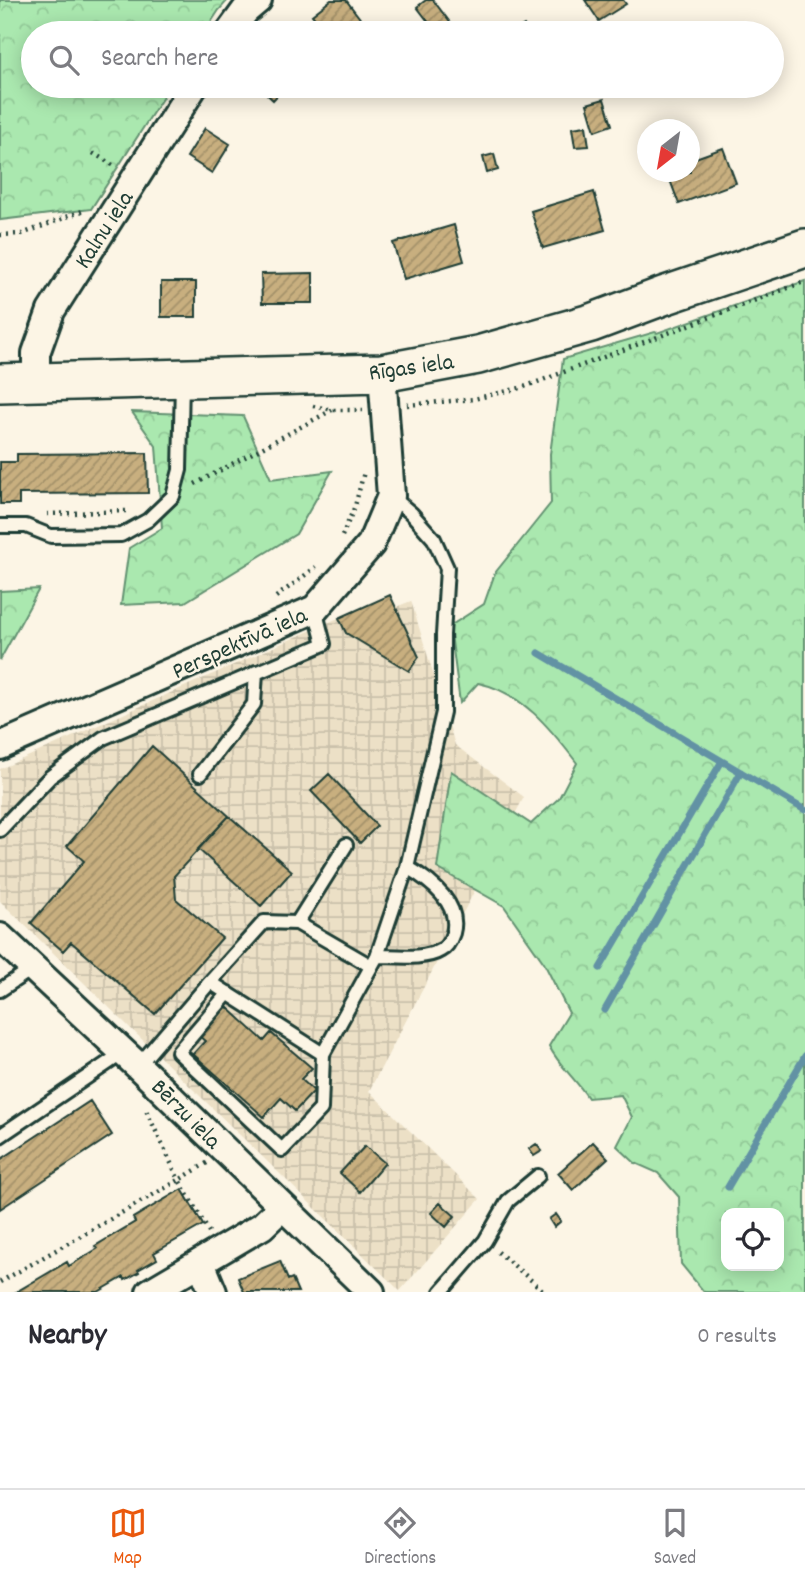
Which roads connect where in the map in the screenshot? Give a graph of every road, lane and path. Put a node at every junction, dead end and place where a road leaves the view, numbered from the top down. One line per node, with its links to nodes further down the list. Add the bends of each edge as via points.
1 (258, 0): 2 (street)
2 (238, 21)
3 (186, 98): 4 (street, Kalnu iela)
4 (124, 196): 5 (path, via 22,234); 10 (street, Kalnu iela, via 51,311 36,353)
5 (0, 235)
6 (805, 248): 8 (main road, Rīgas iela, via 591,323 478,355)
7 (805, 282): 13 (path, via 524,387 474,399)
8 (382, 373): 9 (main road, Rīgas iela); 13 (street, Perspektīvā iela)
9 (182, 378): 10 (main road, Rīgas iela); 17 (lane, via 180,470 173,496 148,520 121,535 51,536 26,526)
10 (36, 382): 11 (main road, Rīgas iela)
11 (0, 383)
12 (357, 410): 14 (path)
13 (385, 410): 16 (street, Perspektīvā iela)
14 (359, 423)
15 (362, 460): 18 (path, via 364,472 355,506)
16 (391, 496): 21 (street, Perspektīvā iela, via 372,544); 27 (lane, via 434,539 447,568 443,712)
17 (0, 526)
18 (339, 541)
19 (318, 566): 20 (path)
20 (274, 598)
21 (315, 609): 22 (lane, via 324,644); 23 (street, Perspektīvā iela)
22 (256, 672): 24 (lane, via 254,704); 25 (lane, via 103,738 50,777)
23 (0, 746)
24 (200, 774)
25 (0, 831)
26 (346, 845): 28 (lane)
27 (407, 867): 30 (lane); 30 (lane, via 428,880 448,903 456,922 452,938 443,950)
28 (296, 923): 30 (lane); 32 (lane, via 264,922)
29 (0, 937): 31 (street, Bērzu iela)
30 (374, 961): 35 (lane)
31 (33, 968): 33 (lane); 36 (street, Bērzu iela)
32 (210, 982): 34 (lane); 36 (lane)
33 (0, 990)
34 (228, 993): 35 (lane); 35 (lane, via 178,1052 282,1150 321,1109)
35 (323, 1054)
36 (131, 1059): 38 (lane); 39 (street, Bērzu iela)
37 (145, 1107): 41 (path)
38 (0, 1136)
39 (225, 1152): 41 (path); 42 (street, Bērzu iela)
40 (538, 1176): 43 (lane, via 508,1201)
41 (179, 1180): 44 (path); 45 (path)
42 (282, 1207): 44 (street, via 262,1226); 48 (street, Bērzu iela)
43 (485, 1241): 49 (lane); 50 (path)
44 (211, 1257): 46 (street); 47 (street)
45 (0, 1282)
46 (150, 1292)
47 (213, 1292)
48 (371, 1292)
49 (441, 1292)
50 (545, 1292)

